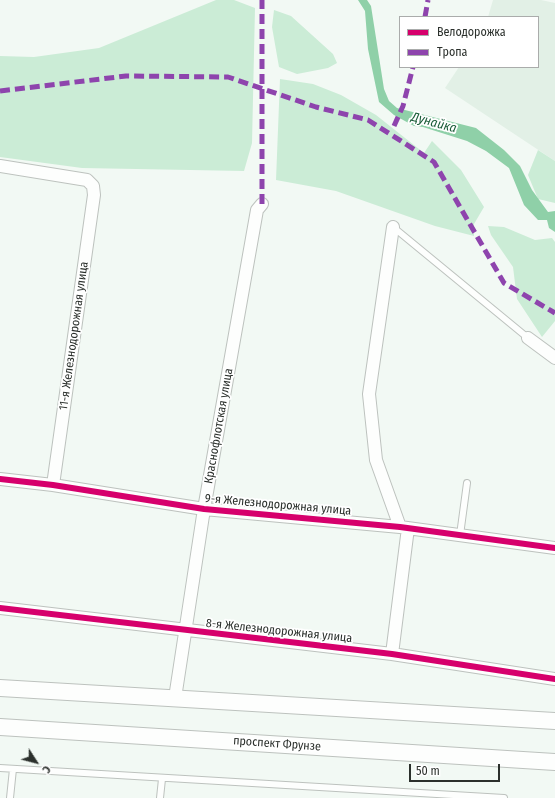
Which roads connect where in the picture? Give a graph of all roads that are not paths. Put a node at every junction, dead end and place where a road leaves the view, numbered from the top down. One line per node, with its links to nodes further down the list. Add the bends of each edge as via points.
1 (0, 166): 8 (street, 11-я Железнодорожная улица, via 87,180 93,186 94,195)
2 (262, 204): 9 (street, Краснофлотская улица, via 257,210)
3 (393, 227): 4 (lane); 10 (street, via 369,394 376,460)
4 (528, 338): 5 (street)
5 (555, 358)
6 (0, 479): 8 (street, 9-я Железнодорожная улица)
7 (467, 483): 11 (lane)
8 (53, 485): 9 (street, 9-я Железнодорожная улица)
9 (204, 509): 10 (street, 9-я Железнодорожная улица); 14 (street, Краснофлотская улица)
10 (404, 527): 11 (street, 9-я Железнодорожная улица); 15 (street)
11 (460, 535): 12 (street, 9-я Железнодорожная улица)
12 (555, 548)
13 (0, 608): 14 (street, 8-я Железнодорожная улица)
14 (185, 631): 15 (street, 8-я Железнодорожная улица); 18 (street, Краснофлотская улица)
15 (392, 654): 16 (street, 8-я Железнодорожная улица)
16 (555, 679)
17 (0, 688): 18 (main road)
18 (175, 698): 19 (main road)
19 (555, 721)
20 (0, 726): 21 (main road, проспект Фрунзе)
21 (555, 762)
22 (0, 768): 23 (lane)
23 (13, 769): 24 (lane); 26 (lane)
24 (162, 779): 25 (lane); 27 (lane)
25 (422, 795): 28 (lane)
26 (10, 798)
27 (160, 798)
28 (504, 798)

